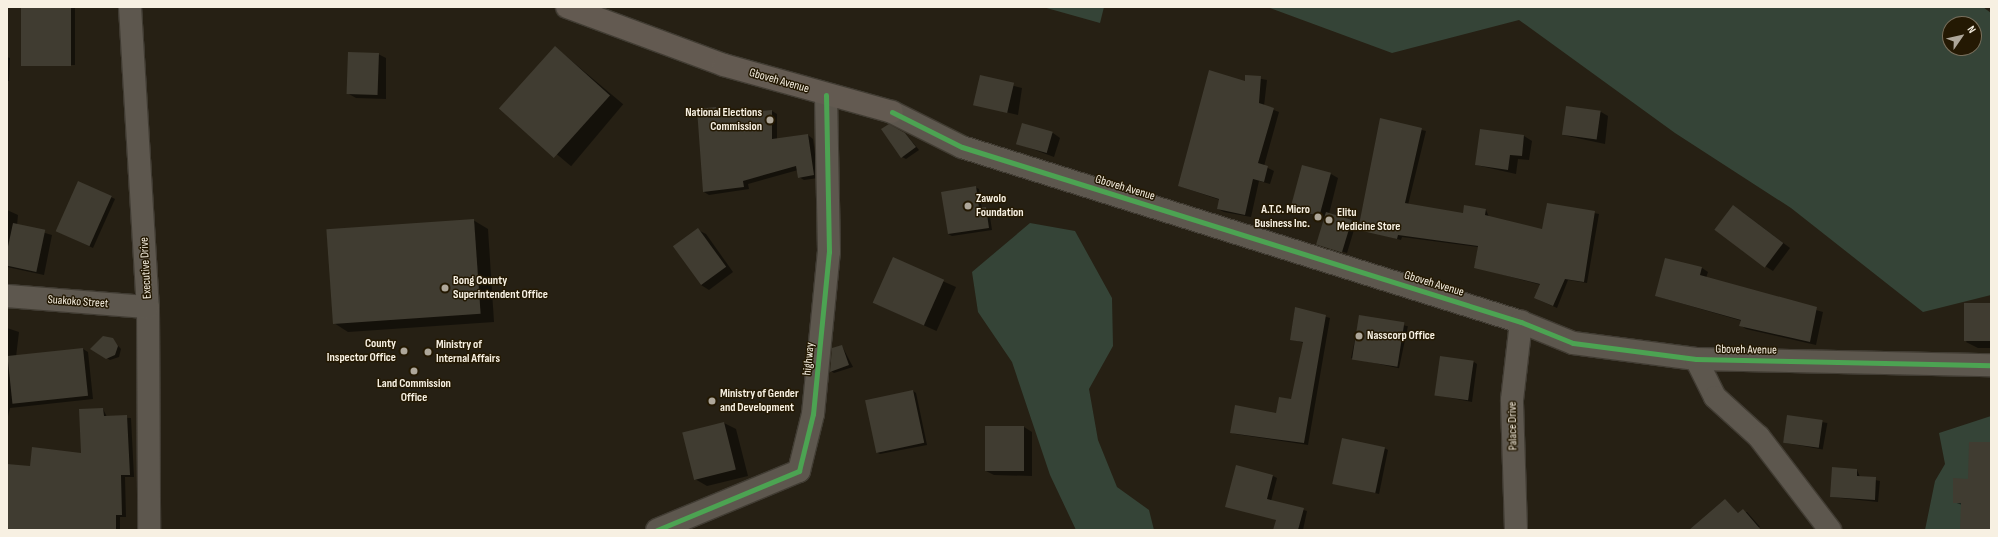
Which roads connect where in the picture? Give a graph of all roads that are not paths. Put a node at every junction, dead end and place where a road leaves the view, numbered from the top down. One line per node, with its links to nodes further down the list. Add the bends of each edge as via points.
1 (130, 7): 6 (street, Executive Drive)
2 (567, 7): 3 (main road, Gboveh Avenue, via 724,65)
3 (826, 95): 4 (main road, Gboveh Avenue); 11 (street, highway, via 829,252 813,414 799,471)
4 (892, 112): 7 (street, Gboveh Avenue, via 962,147)
5 (7, 296): 6 (street, Suakoko Street)
6 (148, 307): 10 (street, Executive Drive)
7 (1521, 322): 8 (street, Gboveh Avenue, via 1573,343); 12 (street, Palace Drive, via 1512,400)
8 (1696, 359): 9 (street, Gboveh Avenue); 13 (street, via 1715,397 1759,436)
9 (1991, 364)
10 (149, 530)
11 (657, 530)
12 (1516, 530)
13 (1830, 530)

